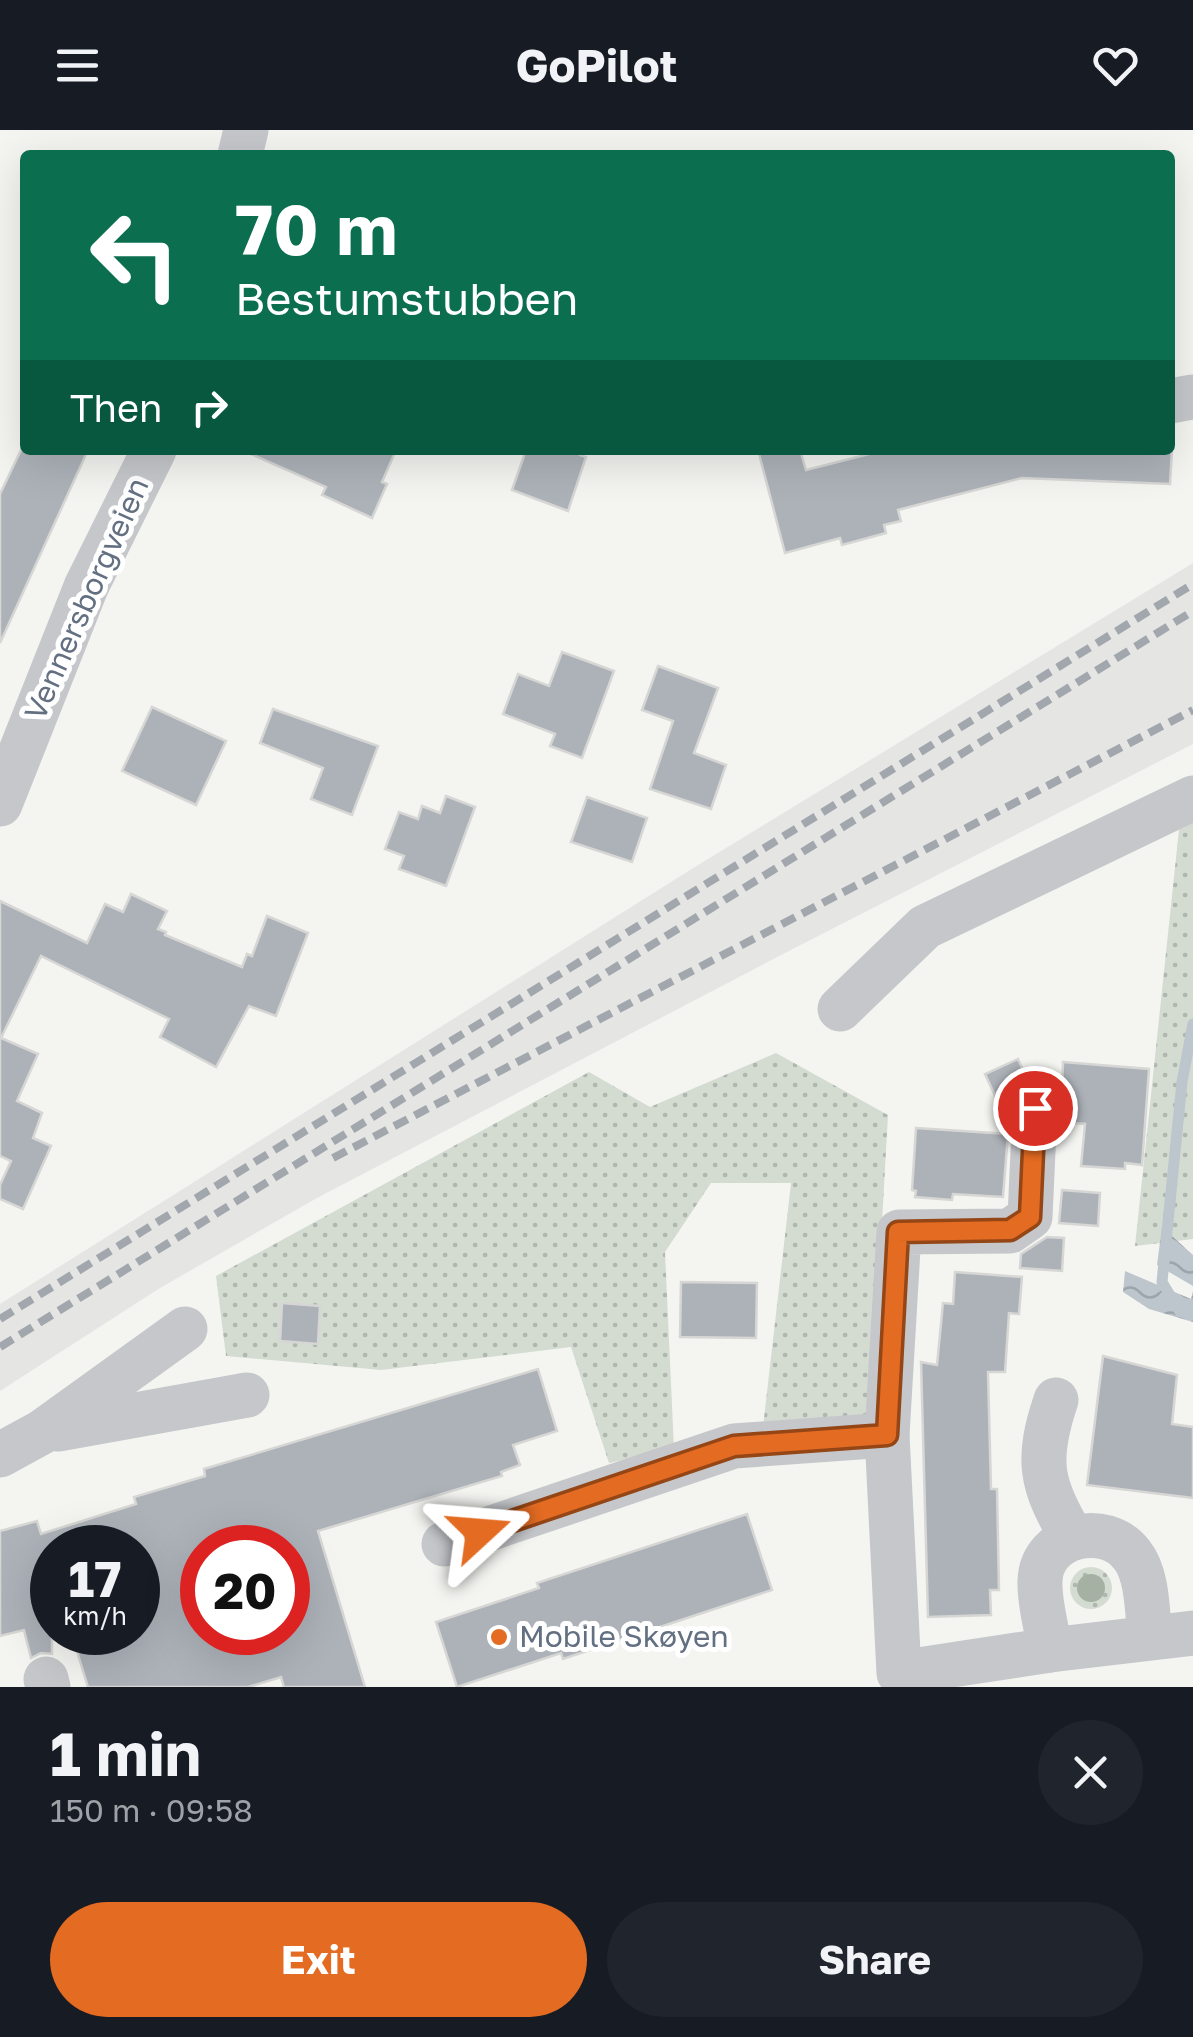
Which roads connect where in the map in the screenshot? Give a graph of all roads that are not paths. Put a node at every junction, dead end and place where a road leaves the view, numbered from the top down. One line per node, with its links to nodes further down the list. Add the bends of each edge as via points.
1 (152, 455): 3 (street, Vennersborgveien, via 86,587)
2 (1193, 798): 4 (street, via 925,928)
3 (0, 804)
4 (840, 1009)
5 (1035, 1108): 10 (street, via 1030,1217 1010,1230 898,1232)
6 (185, 1329): 9 (street)
7 (247, 1395): 9 (street)
8 (1056, 1400): 12 (street, via 1043,1478)
9 (42, 1432): 11 (street)
10 (887, 1435): 13 (street, via 734,1446); 15 (street, via 899,1673)
11 (0, 1455)
12 (1073, 1538): 14 (street, via 1089,1534 1120,1543); 15 (street, via 1050,1554 1040,1580)
13 (444, 1544)
14 (1172, 1635): 15 (street)
15 (1050, 1650)

